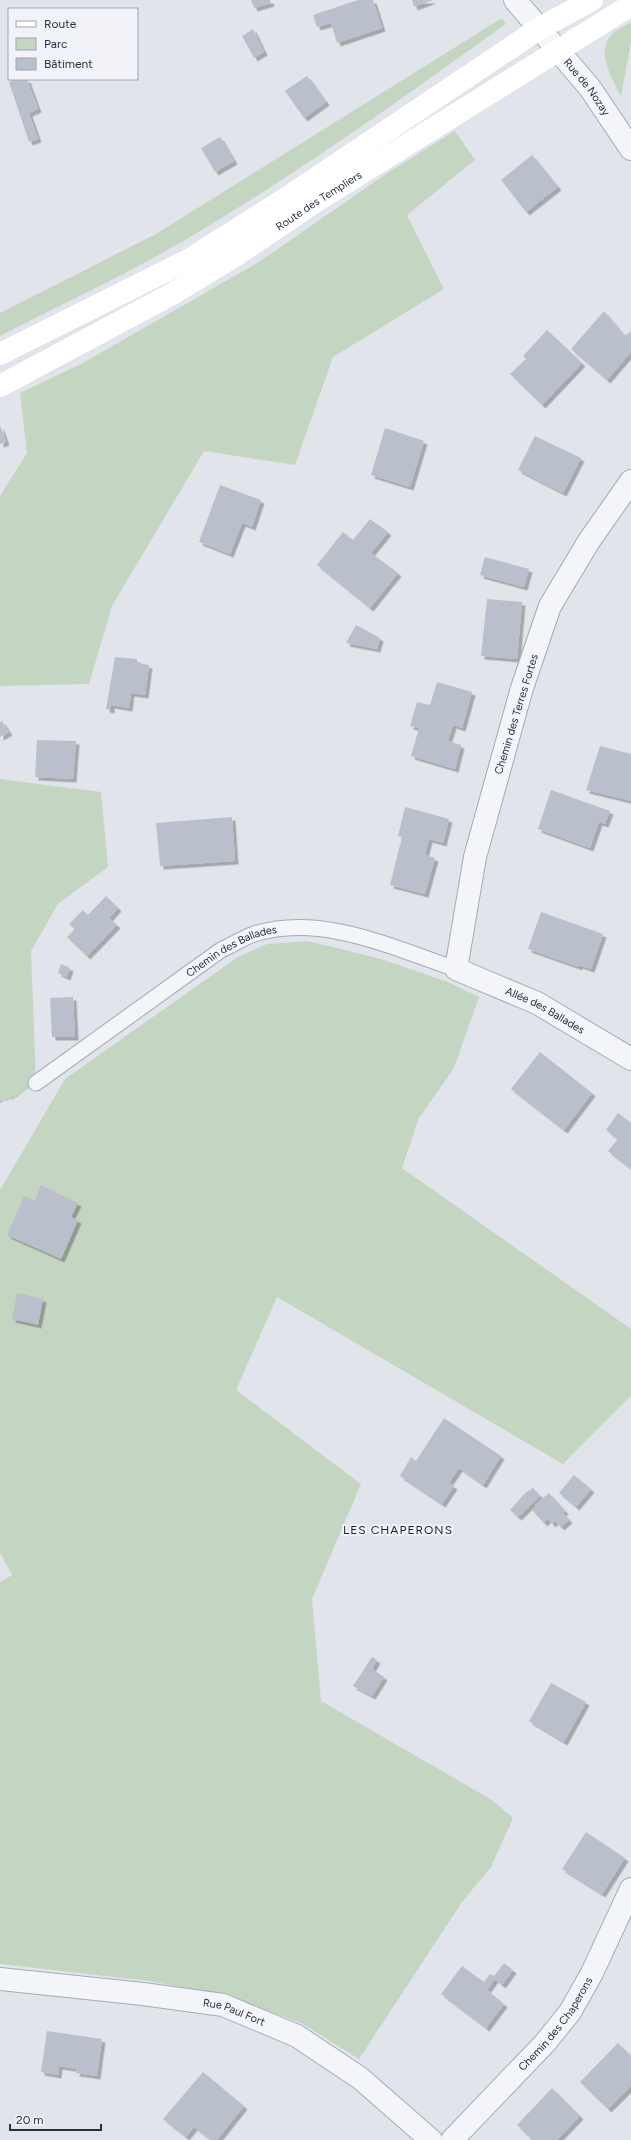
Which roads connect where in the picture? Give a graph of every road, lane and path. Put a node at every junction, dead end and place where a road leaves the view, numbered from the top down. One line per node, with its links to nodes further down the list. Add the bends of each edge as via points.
1 (515, 0): 4 (street, Rue de Nozay)
2 (592, 0): 4 (main road, Route des Templiers)
3 (631, 5): 5 (main road, Route des Templiers)
4 (540, 28): 5 (street, Rue de Nozay); 7 (main road, Route des Templiers, via 190,259)
5 (558, 50): 6 (street, Rue de Nozay, via 590,88); 8 (main road, Route des Templiers, via 184,287 100,335)
6 (631, 148)
7 (0, 354)
8 (0, 386)
9 (631, 481): 10 (street, Chemin des Terres Fortes, via 589,541 550,606 522,688 475,857)
10 (456, 969): 11 (street, Allée des Ballades, via 537,1003); 12 (lane, Chemin des Ballades, via 382,942 327,930 287,928 254,934 221,950)
11 (631, 1059)
12 (36, 1083)
13 (631, 1889): 16 (street, Chemin des Chaperons, via 592,1973 570,2012 545,2043)
14 (0, 1979): 15 (street, Rue Paul Fort, via 223,2005 297,2036 360,2078)
15 (431, 2140)
16 (452, 2140)

